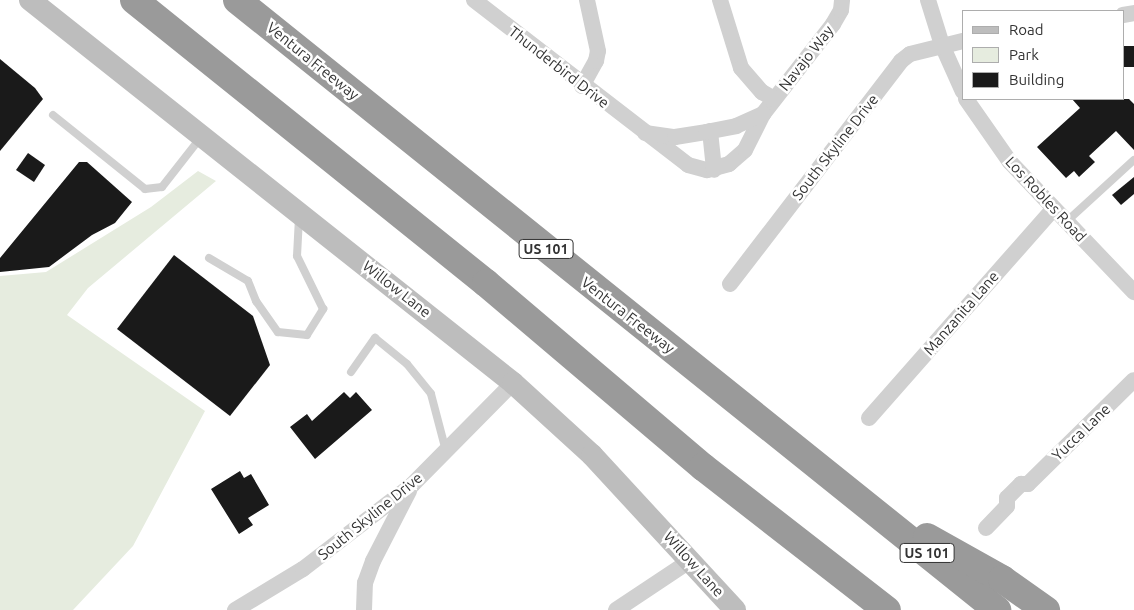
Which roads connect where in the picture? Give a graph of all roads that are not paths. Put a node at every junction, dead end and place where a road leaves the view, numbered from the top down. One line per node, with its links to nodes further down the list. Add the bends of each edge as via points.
1 (30, 0): 19 (street, Willow Lane)
2 (134, 0): 33 (highway, via 486,283)
3 (237, 0): 35 (highway, Ventura Freeway / US 101)
4 (474, 0): 11 (street, Thunderbird Drive)
5 (587, 0): 11 (street, via 598,51)
6 (720, 0): 13 (street, via 741,68 762,92)
7 (842, 0): 13 (street, Navajo Way, via 833,24)
8 (928, 0): 10 (street)
9 (962, 41): 10 (street, South Skyline Drive)
10 (942, 45): 12 (street); 26 (street, South Skyline Drive, via 910,54 901,62)
11 (582, 86): 18 (street, Thunderbird Drive)
12 (962, 90)
13 (774, 99): 15 (street, Navajo Way)
14 (967, 100): 22 (street, Los Robles Road, via 1010,162)
15 (763, 114): 17 (street, Navajo Way, via 736,126); 21 (street, Navajo Way, via 745,150 729,164)
16 (54, 115): 19 (lane, via 145,189 162,187)
17 (710, 132): 18 (street, Thunderbird Drive, via 675,137); 21 (street)
18 (645, 133): 21 (street, Thunderbird Drive, via 688,165)
19 (202, 135): 23 (street, Willow Lane)
20 (1134, 160): 24 (lane)
21 (714, 170)
22 (1053, 209): 24 (street, Los Robles Road); 31 (street, Manzanita Lane)
23 (299, 213): 25 (lane, via 297,256 323,309 307,335 278,332 256,301 248,281); 30 (street, Willow Lane)
24 (1066, 222): 27 (street, Los Robles Road)
25 (208, 258)
26 (730, 284)
27 (1134, 292)
28 (351, 372): 32 (lane, via 375,338 395,353 422,378 431,394)
29 (1134, 380): 36 (street, Yucca Lane, via 1028,484 1021,484 1007,498 1007,506)
30 (513, 383): 32 (street, South Skyline Drive); 37 (street, Willow Lane, via 592,455)
31 (869, 418)
32 (446, 451): 34 (street, South Skyline Drive)
33 (703, 467): 42 (highway, via 738,506); 43 (highway)
34 (412, 485): 38 (street, South Skyline Drive, via 303,569); 39 (street, via 373,560 365,583)
35 (856, 496): 44 (highway, Ventura Freeway / US 101); 45 (highway, via 1002,579)
36 (986, 528)
37 (691, 560): 40 (street); 41 (street, Willow Lane)
38 (235, 610)
39 (364, 610)
40 (616, 610)
41 (735, 610)
42 (866, 610)
43 (887, 610)
44 (998, 610)
45 (1046, 610)

